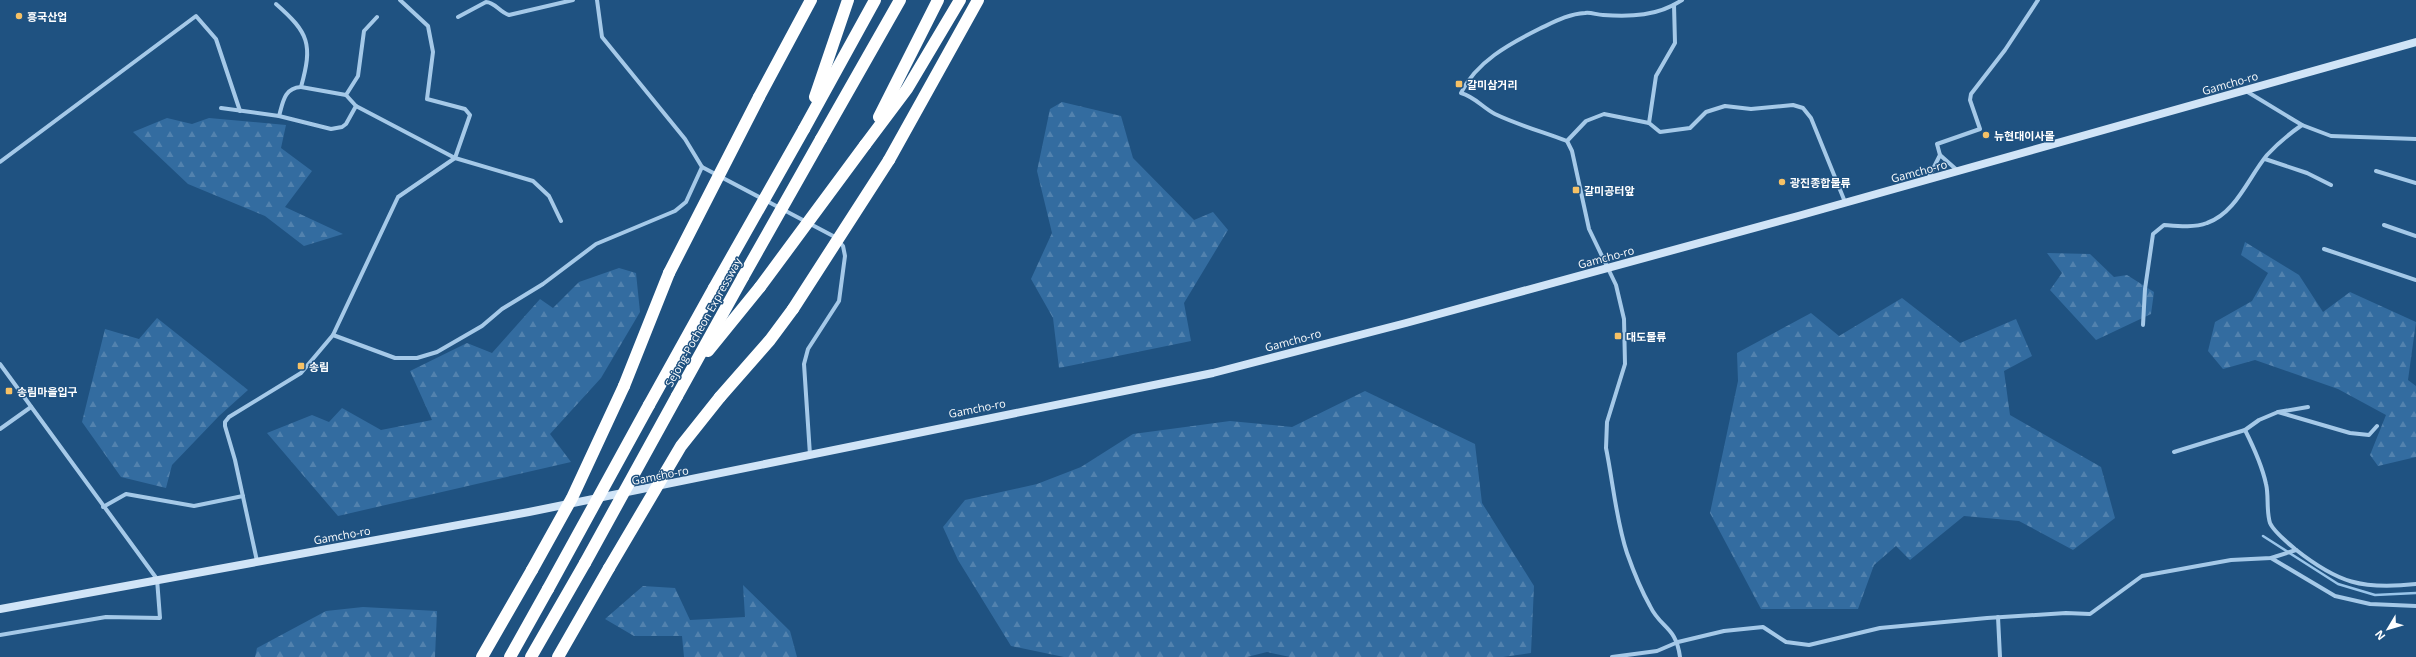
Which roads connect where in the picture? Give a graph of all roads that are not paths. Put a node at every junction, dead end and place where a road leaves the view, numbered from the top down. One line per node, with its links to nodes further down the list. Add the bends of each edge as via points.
1 (400, 0): 38 (street, via 428,25 433,52 427,99 465,109 470,114)
2 (573, 0): 19 (street, via 509,15 500,11 493,3 486,2)
3 (597, 0): 41 (street, via 602,37 686,139)
4 (805, 0): 25 (highway)
5 (811, 0): 25 (highway)
6 (848, 0): 21 (highway)
7 (857, 0): 21 (highway)
8 (875, 0): 33 (highway, Sejong-Pocheon Expressway)
9 (900, 0): 57 (highway, Sejong-Pocheon Expressway, bridge)
10 (938, 0): 36 (highway)
11 (960, 0): 36 (highway, via 907,89)
12 (971, 0): 27 (highway)
13 (978, 0): 27 (highway)
14 (1682, 0): 17 (street)
15 (2038, 0): 37 (street, via 2005,50 1971,94 1970,100 1980,129 1937,144)
16 (276, 4): 22 (street, via 303,30 306,60)
17 (1674, 5): 31 (street, via 1675,43 1656,76); 35 (street, via 1658,12 1638,16 1587,12 1568,16 1510,43 1466,83 1461,94 1470,96 1493,113)
18 (378, 17): 24 (street, via 364,31 358,76)
19 (458, 17)
20 (2416, 42): 23 (main road, Gamcho-ro)
21 (830, 52): 33 (highway)
22 (301, 87): 24 (street); 30 (street, via 294,87 287,93)
23 (2245, 90): 32 (street); 42 (main road, Gamcho-ro)
24 (346, 95): 26 (street)
25 (759, 97): 78 (highway, bridge, via 669,273 624,386 572,498)
26 (356, 106): 30 (street, via 346,124 337,128); 38 (street)
27 (919, 107): 81 (highway, bridge, via 889,160 793,309 681,446)
28 (221, 108): 29 (street)
29 (240, 111): 30 (street); 40 (street, via 216,39 196,16)
30 (279, 116)
31 (1649, 123): 35 (street, via 1604,114 1586,121); 47 (street, via 1660,132 1676,131 1690,128 1706,112 1726,106 1751,109 1793,105 1803,108 1812,118)
32 (2302, 125): 34 (street, via 2331,136); 39 (street, via 2287,135)
33 (804, 129): 79 (highway, Sejong-Pocheon Expressway, bridge)
34 (2416, 139)
35 (1567, 141): 52 (street, via 1580,179 1590,229)
36 (865, 144): 57 (highway, bridge, via 760,287)
37 (1940, 155): 42 (street); 44 (street)
38 (455, 158): 48 (street, via 533,181 549,196); 55 (street, via 398,197)
39 (2265, 159): 46 (street, via 2307,173); 54 (street, via 2236,201 2221,216 2206,224 2164,225 2153,234)
40 (0, 162)
41 (702, 168): 55 (street, via 686,202 675,211 596,244 543,284 502,309 482,326 437,352 417,358 395,358); 65 (street, via 835,236 843,246 845,256 839,301 808,348 804,364)
42 (1959, 171): 44 (main road, Gamcho-ro)
43 (2376, 171): 45 (street)
44 (1927, 180): 47 (main road, Gamcho-ro)
45 (2416, 183)
46 (2331, 185)
47 (1845, 202): 52 (main road, Gamcho-ro)
48 (561, 221)
49 (2384, 225): 50 (street)
50 (2416, 236)
51 (2324, 249): 53 (street)
52 (1607, 268): 65 (main road, Gamcho-ro, via 1213,372); 77 (street, via 1616,285 1624,319 1625,364 1607,422 1606,437 1620,525 1627,552 1650,607 1672,631)
53 (2416, 280)
54 (2143, 325)
55 (333, 335): 66 (street, via 301,373 276,386 225,422)
56 (0, 364): 59 (street)
57 (688, 377): 80 (highway, Sejong-Pocheon Expressway, bridge)
58 (2308, 407): 60 (street)
59 (31, 408): 62 (street); 67 (street)
60 (2278, 412): 61 (street, via 2369,435); 63 (street, via 2259,420)
61 (2377, 426)
62 (0, 429)
63 (2245, 430): 64 (street); 68 (street, via 2266,484 2270,524)
64 (2174, 452)
65 (810, 455): 70 (main road, Gamcho-ro, via 521,514)
66 (243, 496): 67 (street, via 194,506 126,494); 70 (street)
67 (103, 507): 71 (street)
68 (2295, 550): 69 (street); 72 (street, via 2317,567 2352,583 2387,587)
69 (2271, 558): 73 (street, via 2335,596 2370,604); 75 (street, via 2231,560 2142,576 2090,614)
70 (257, 561): 71 (main road, Gamcho-ro)
71 (157, 578): 74 (main road, Gamcho-ro); 76 (street, via 160,618 106,617)
72 (2416, 584)
73 (2416, 606)
74 (0, 608)
75 (1998, 617): 77 (street, via 1880,628 1809,645 1786,642 1762,627 1724,631); 84 (street)
76 (0, 635)
77 (1678, 642): 82 (street, via 1657,651); 83 (street)
78 (482, 657)
79 (510, 657)
80 (531, 657)
81 (558, 657)
82 (1612, 657)
83 (1680, 657)
84 (2000, 657)

